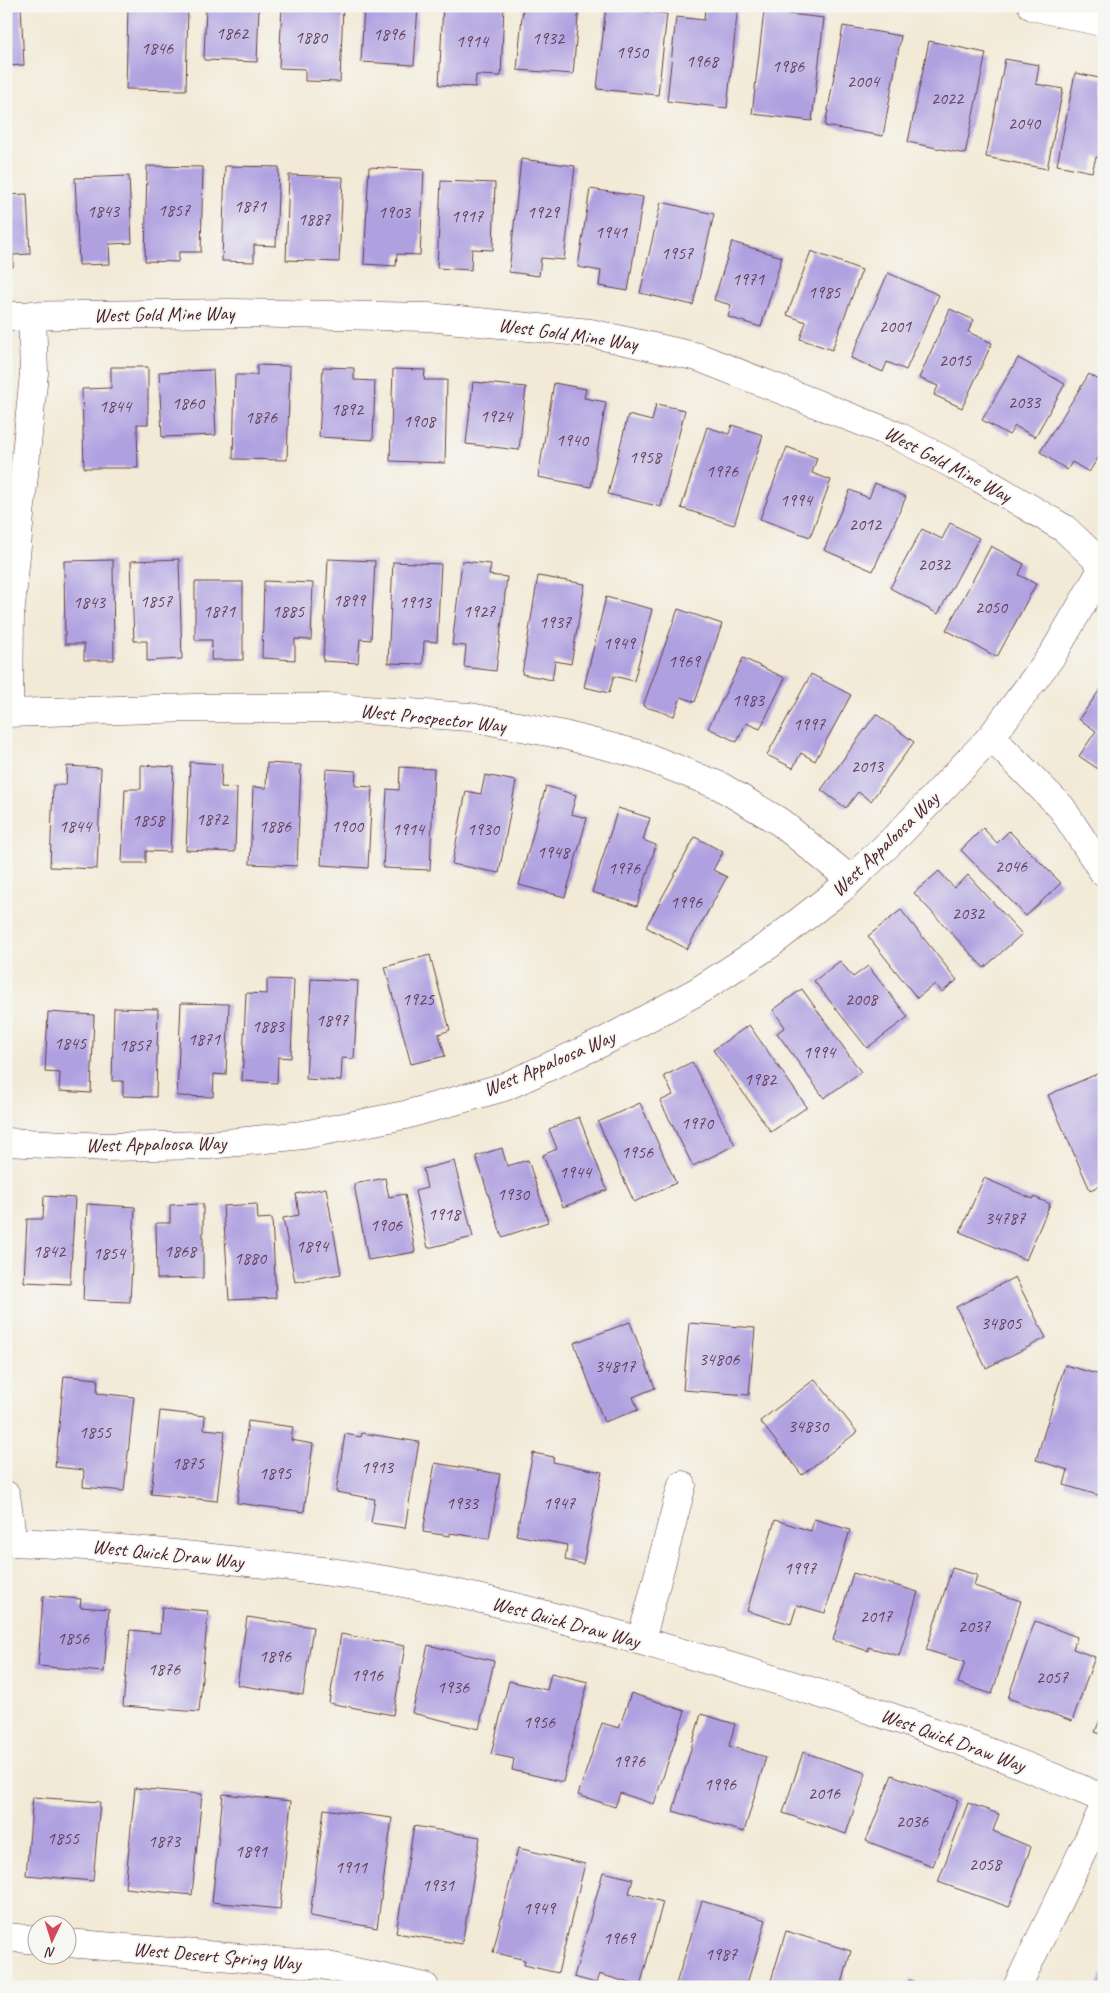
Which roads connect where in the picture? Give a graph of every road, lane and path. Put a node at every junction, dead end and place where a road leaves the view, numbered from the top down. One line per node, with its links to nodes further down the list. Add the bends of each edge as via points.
1 (1032, 6): 2 (street)
2 (1104, 23)
3 (19, 316): 4 (street, West Gold Mine Way, via 232,312 428,317 590,333 698,357 873,425 923,449 1065,529); 5 (street, via 34,373 10,617)
4 (1104, 566): 6 (street, West Appaloosa Way, via 1053,654)
5 (8, 713): 8 (street, West Prospector Way, via 335,708 470,717 564,735 642,755 720,786 780,822)
6 (991, 737): 7 (street, via 1061,807); 8 (street, West Appaloosa Way, via 900,833)
7 (1104, 874)
8 (850, 880): 9 (street, West Appaloosa Way, via 769,945 698,991 603,1042 504,1087 405,1114 303,1135 209,1145 106,1148)
9 (6, 1142)
10 (682, 1485): 13 (street)
11 (6, 1495): 12 (street)
12 (10, 1542): 13 (street, West Quick Draw Way, via 141,1550 414,1585)
13 (641, 1641): 14 (street, West Quick Draw Way, via 794,1684 931,1731)
14 (1104, 1799)
15 (1104, 1807): 20 (street)
16 (6, 1937): 17 (street)
17 (28, 1939)
18 (78, 1944): 19 (street, West Desert Spring Way, via 323,1965)
19 (425, 1987)
20 (1017, 1987)

